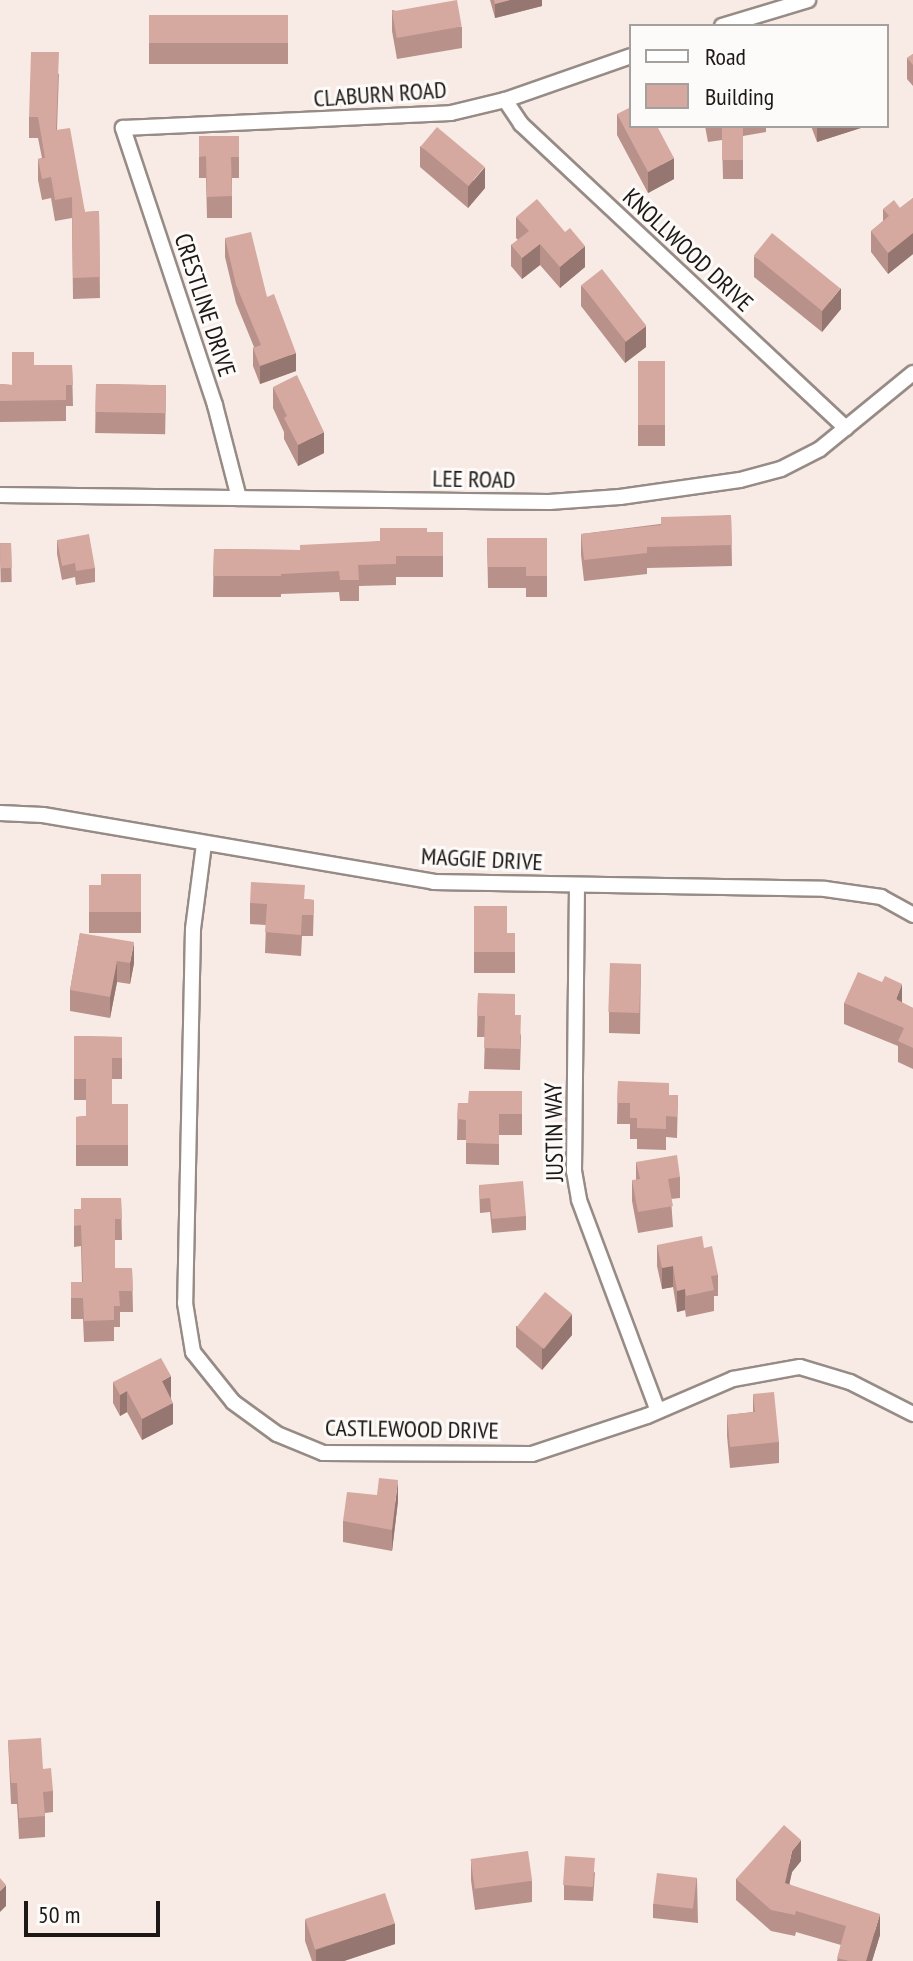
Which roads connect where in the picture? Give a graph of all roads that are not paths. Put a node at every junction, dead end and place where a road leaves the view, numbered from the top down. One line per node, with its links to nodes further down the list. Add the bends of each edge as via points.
1 (808, 0): 2 (street)
2 (729, 24)
3 (629, 57): 4 (street, CLABURN ROAD)
4 (505, 100): 5 (street, CLABURN ROAD, via 451,113 392,118); 7 (street, KNOLLWOOD DRIVE, via 521,124)
5 (123, 128): 9 (street, CRESTLINE DRIVE, via 215,405)
6 (913, 373): 7 (street, LEE ROAD)
7 (846, 428): 9 (street, LEE ROAD, via 781,469 620,497 549,502)
8 (0, 495): 9 (street, LEE ROAD)
9 (239, 498)
10 (0, 813): 11 (street, MAGGIE DRIVE, via 43,815)
11 (204, 844): 12 (street, MAGGIE DRIVE, via 433,882); 14 (street, CASTLEWOOD DRIVE, via 193,929 185,1303 193,1352 233,1402 277,1434 323,1453 532,1454)
12 (577, 885): 13 (street, MAGGIE DRIVE, via 825,889 881,897); 14 (street, JUSTIN WAY, via 574,1171 579,1200)
13 (913, 915)
14 (658, 1411): 15 (street, CASTLEWOOD DRIVE, via 733,1379 800,1367 850,1382)
15 (913, 1414)

